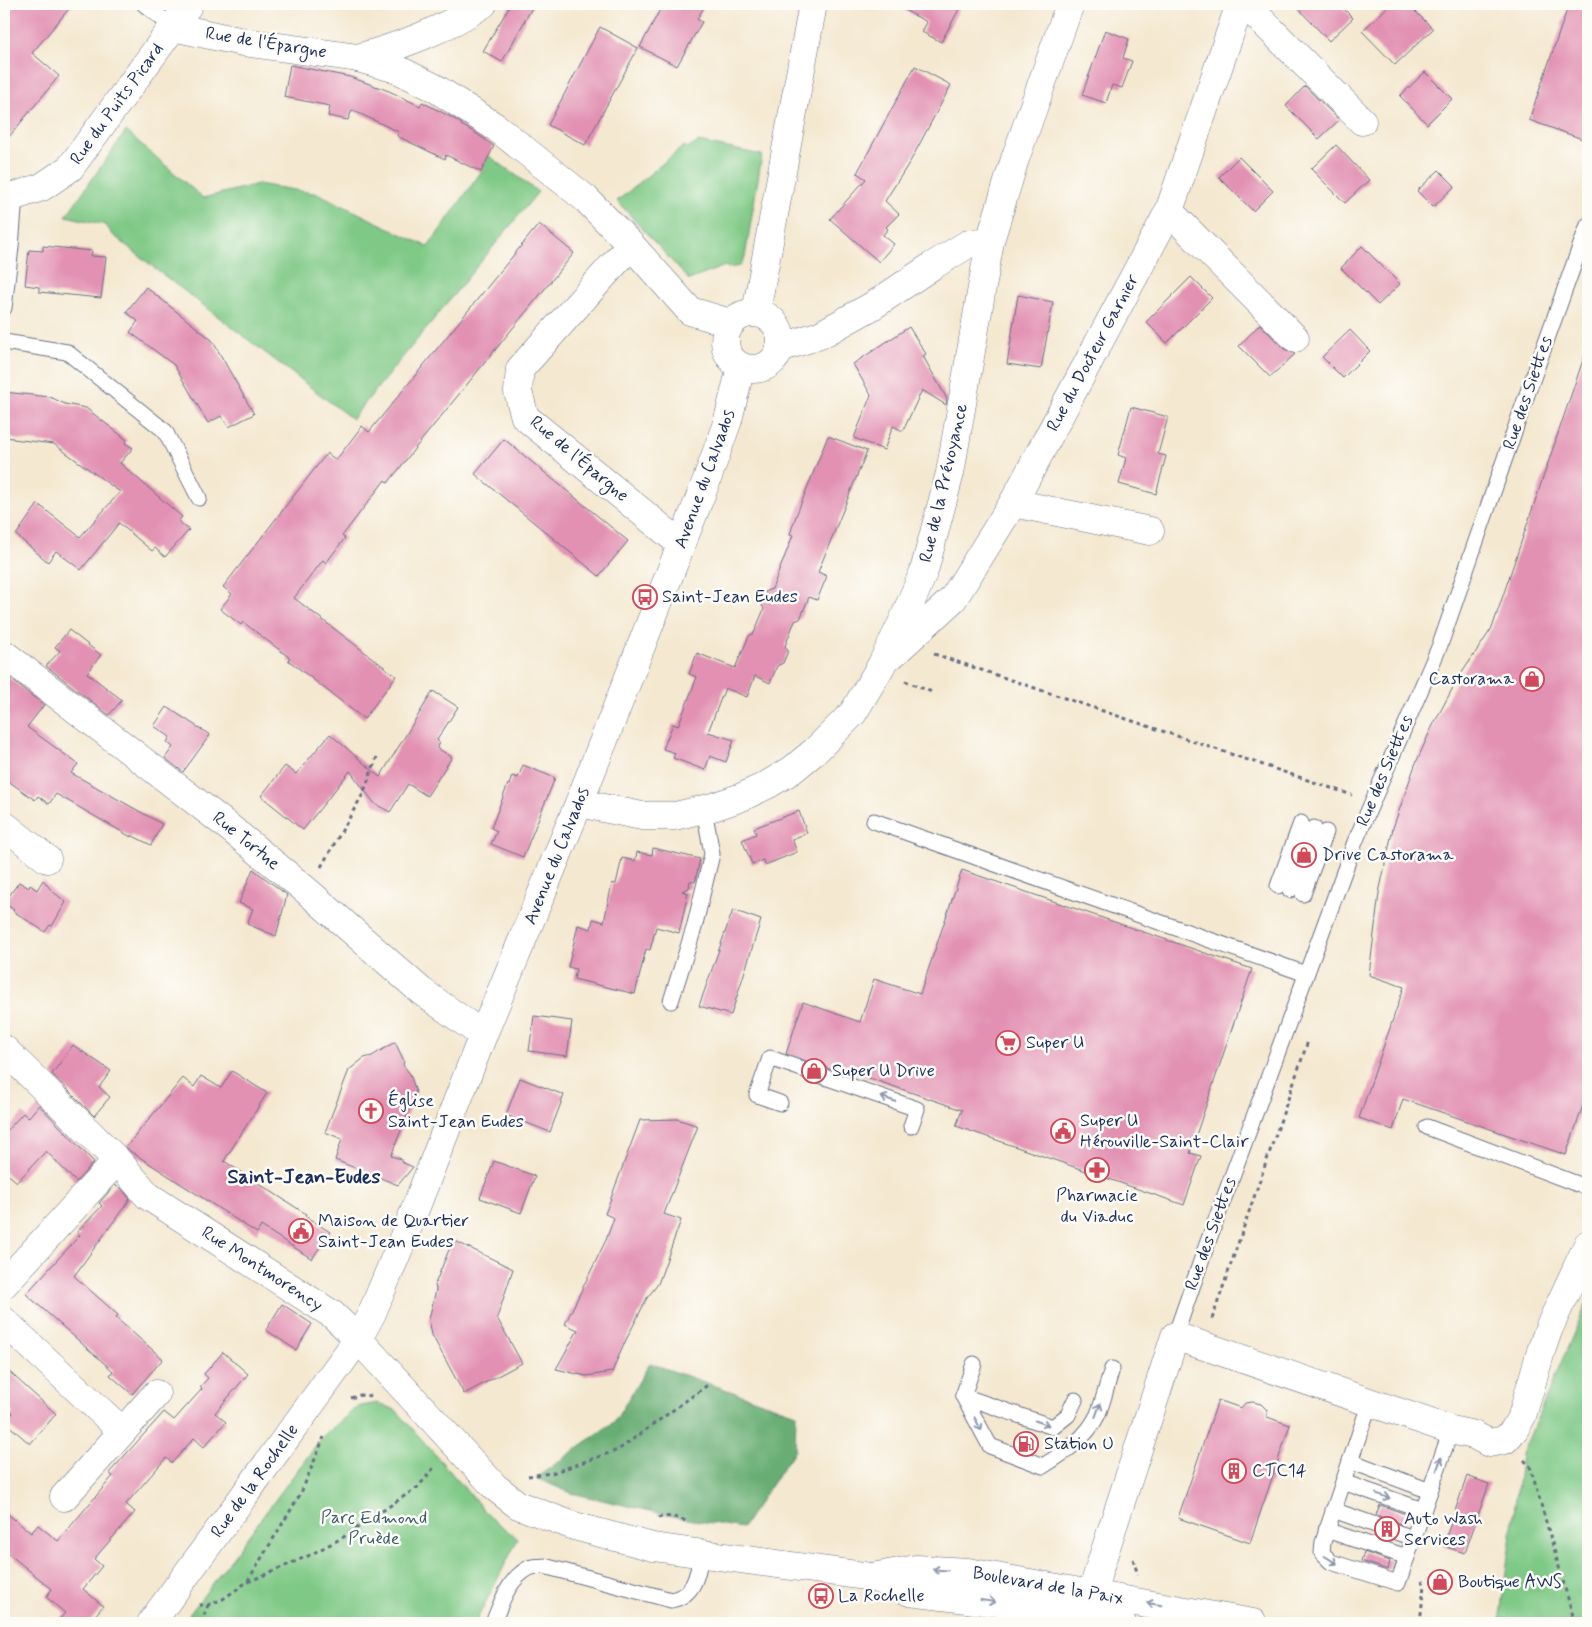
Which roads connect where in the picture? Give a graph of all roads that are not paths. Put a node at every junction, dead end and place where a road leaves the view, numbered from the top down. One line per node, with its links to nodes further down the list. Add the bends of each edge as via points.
1 (144, 4): 8 (lane)
2 (189, 4): 8 (street, Rue du Puits Picard)
3 (483, 4): 9 (street, Rue de l'Épargne, via 433,32)
4 (813, 4): 17 (street)
5 (1070, 4): 14 (street, Rue de la Prévoyance)
6 (1240, 4): 12 (street, Rue du Docteur Garnier)
7 (1245, 4): 10 (street)
8 (174, 27): 9 (street, Rue de l'Épargne, via 243,42); 11 (street, Rue du Puits Picard, via 70,168 42,187)
9 (358, 58): 15 (street, Rue de l'Épargne, via 397,69 435,88 497,128 586,199)
10 (1362, 121)
11 (9, 196): 16 (lane, via 12,247)
12 (1168, 211): 19 (street); 24 (street, Rue du Docteur Garnier)
13 (1587, 231): 35 (lane, Rue des Siettes, via 1440,645 1351,852)
14 (990, 240): 21 (street, via 968,244 820,335); 28 (street, Rue de la Prévoyance, via 950,473 924,570)
15 (631, 245): 18 (street, Rue de l'Épargne, via 690,311); 26 (street, Rue de l'Épargne, via 520,369 518,392 525,417)
16 (4, 308)
17 (756, 312): 18 (street, via 743,313); 21 (street, via 769,317 778,327)
18 (730, 323): 22 (street, via 725,332 724,346 730,359)
19 (1295, 338)
20 (4, 342): 23 (lane, via 67,352 165,431)
21 (780, 348): 22 (street, via 765,366 754,369)
22 (742, 367): 26 (street, Avenue du Calvados, via 728,420)
23 (199, 498)
24 (1013, 503): 25 (street); 28 (street, Rue du Docteur Garnier, via 953,599)
25 (1150, 531)
26 (681, 544): 29 (street, Avenue du Calvados)
27 (4, 654): 37 (street, Rue Tortue, via 225,824 308,891 421,991)
28 (881, 666): 30 (street, Rue de la Prévoyance, via 853,713 792,770 767,786)
29 (579, 803): 30 (street, Rue de la Prévoyance, via 642,816 675,816); 37 (street, Avenue du Calvados)
30 (704, 809): 36 (lane, via 712,854 694,928)
31 (874, 821): 35 (lane)
32 (5, 827): 34 (street)
33 (1313, 828): 33 (lane, via 1290,890)
34 (47, 859)
35 (1306, 974): 47 (lane, Rue des Siettes)
36 (671, 1001)
37 (483, 1035): 48 (street, Avenue du Calvados, via 384,1287)
38 (4, 1049): 42 (street, Rue Montmorency)
39 (780, 1103): 40 (lane, one-way to 39, via 917,1109 770,1058 758,1095)
40 (911, 1126)
41 (1427, 1127): 43 (lane)
42 (117, 1160): 45 (street); 48 (street, Rue Montmorency, via 148,1196 333,1315)
43 (1588, 1188)
44 (1588, 1244): 55 (street, via 1549,1328 1522,1416 1514,1430 1505,1440 1489,1443 1474,1434)
45 (4, 1284)
46 (4, 1321): 56 (street)
47 (1175, 1336): 54 (street); 68 (street, Rue des Siettes)
48 (358, 1339): 61 (street, Rue Montmorency); 69 (street, Rue de la Rochelle)
49 (974, 1364): 52 (lane)
50 (1112, 1369): 52 (lane, one-way to 50, via 990,1446 1042,1466 1068,1450 1085,1434 1097,1415)
51 (156, 1394): 56 (street)
52 (962, 1396): 53 (lane, one-way to 53, via 1053,1427 1068,1415)
53 (1075, 1400)
54 (1370, 1402): 55 (street); 57 (lane)
55 (1451, 1430): 59 (lane, one-way to 55)
56 (122, 1431): 60 (street)
57 (1350, 1461): 58 (lane); 59 (lane)
58 (1343, 1482): 62 (lane); 63 (lane, one-way to 63)
59 (1430, 1491): 63 (lane)
60 (64, 1496)
61 (510, 1500): 66 (street, Boulevard de la Paix, via 598,1533 653,1547)
62 (1333, 1510): 64 (lane); 65 (lane)
63 (1423, 1510): 65 (lane)
64 (1326, 1530): 67 (lane); 67 (lane, one-way to 67, via 1322,1553 1331,1562 1398,1583)
65 (1413, 1538): 67 (lane)
66 (701, 1554): 68 (street, Boulevard de la Paix, via 872,1578 916,1569 968,1572); 70 (lane, via 695,1582 687,1593 671,1600 544,1566 530,1567 506,1592)
67 (1407, 1557)
68 (1089, 1604): 71 (street, Boulevard de la Paix); 72 (street, Boulevard de la Paix, one-way to 68)
69 (151, 1623)
70 (493, 1623)
71 (1122, 1623)
72 (1253, 1623)

